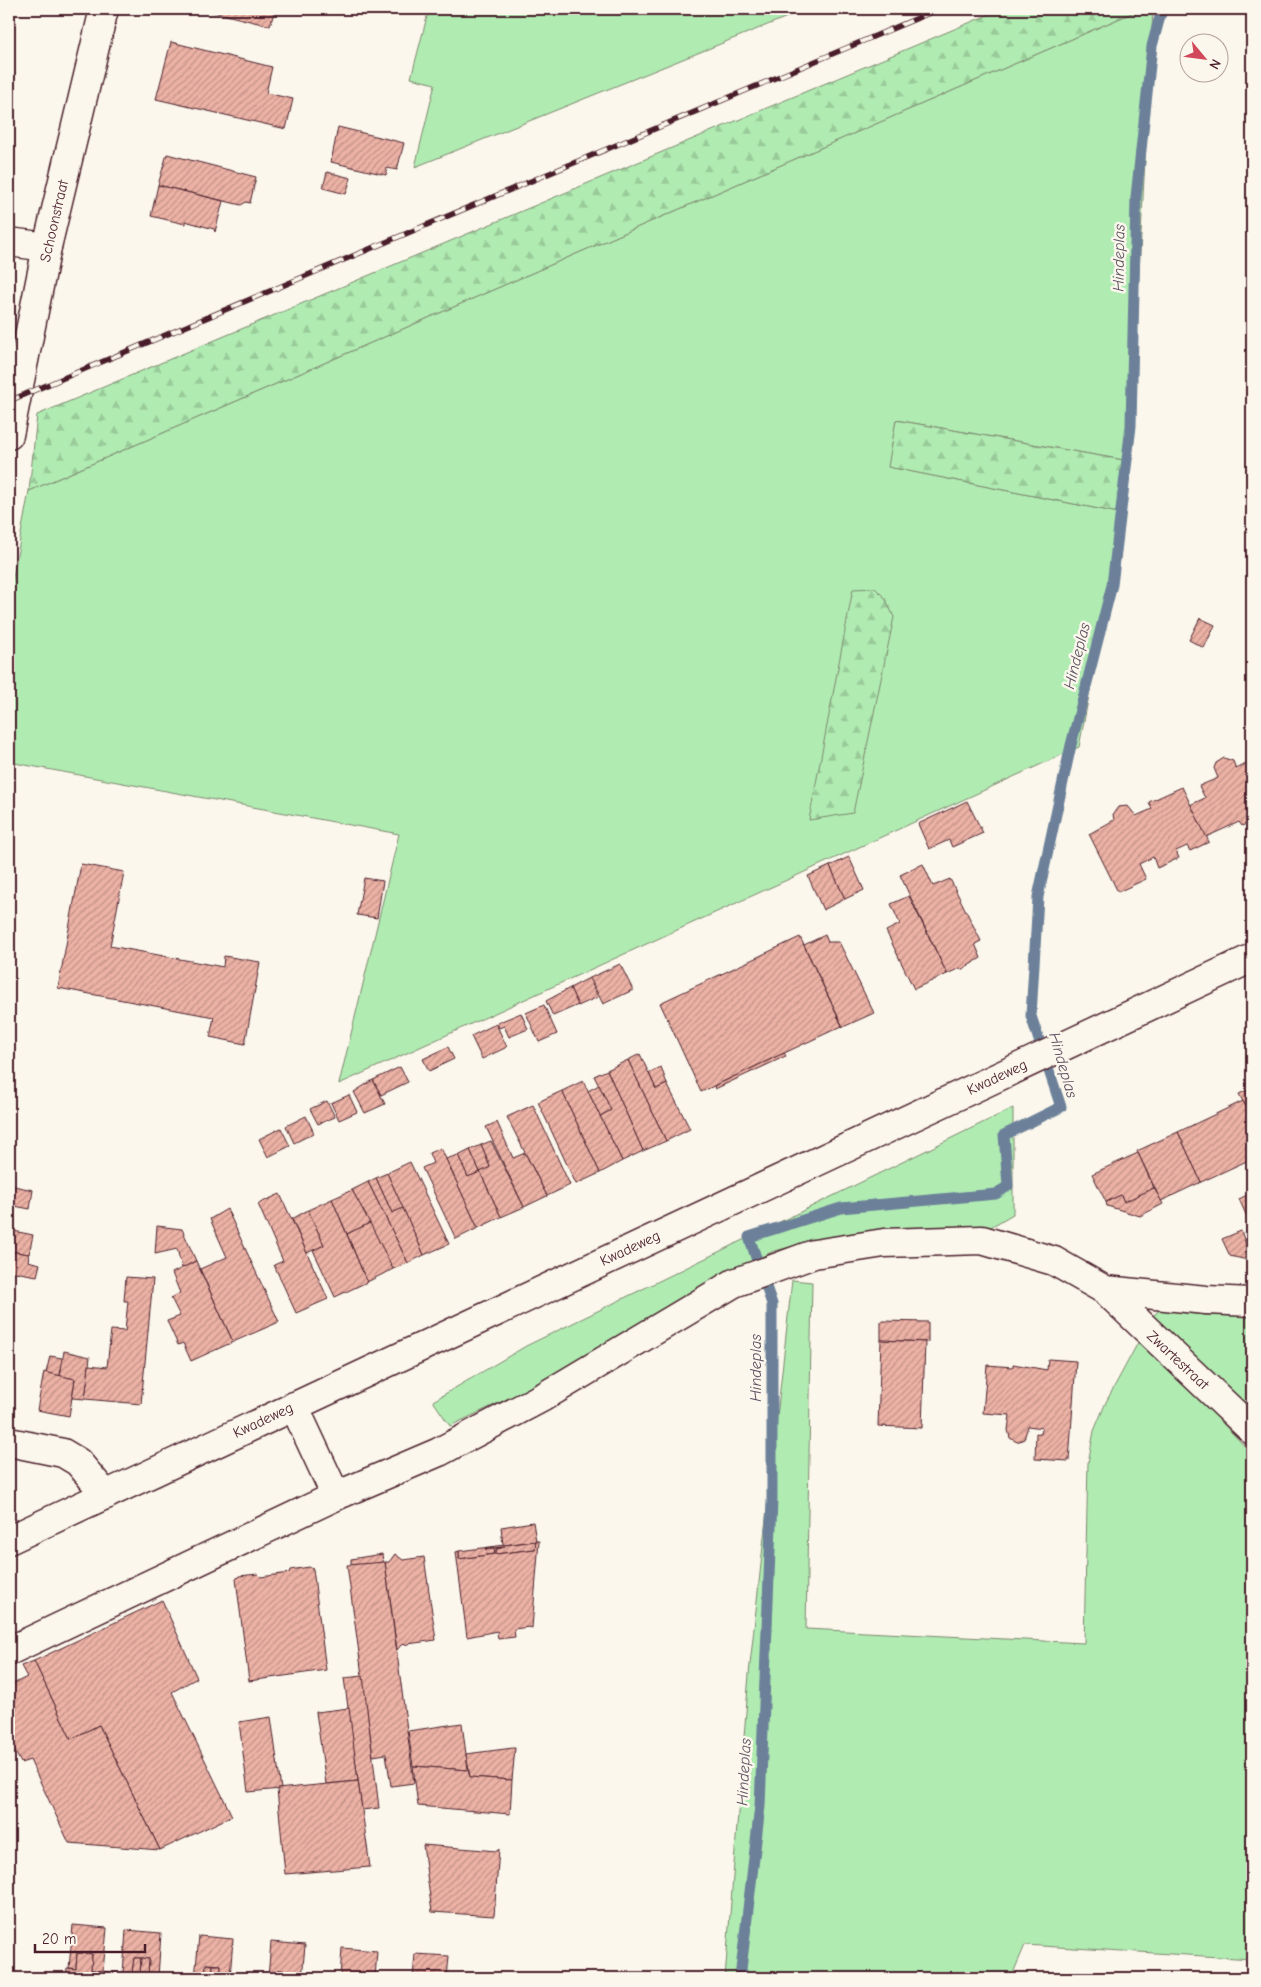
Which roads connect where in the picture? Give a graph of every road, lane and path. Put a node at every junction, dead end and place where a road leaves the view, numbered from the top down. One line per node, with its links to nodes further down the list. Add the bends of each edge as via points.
1 (104, 9): 3 (street, Schoonstraat)
2 (9, 242): 3 (street)
3 (47, 247): 4 (street, Schoonstraat)
4 (9, 435)
5 (1252, 958): 8 (street, Kwadeweg)
6 (1105, 1290): 7 (street); 9 (street, Zwartestraat); 12 (street, via 1054,1261 982,1240 884,1243 814,1254 734,1283 543,1397 439,1452)
7 (1252, 1302)
8 (294, 1406): 11 (street, Kwadeweg); 12 (street)
9 (1252, 1430)
10 (9, 1442): 11 (street, via 63,1453 78,1462)
11 (106, 1494): 13 (street, Kwadeweg)
12 (336, 1496): 14 (street)
13 (9, 1540)
14 (9, 1651)

